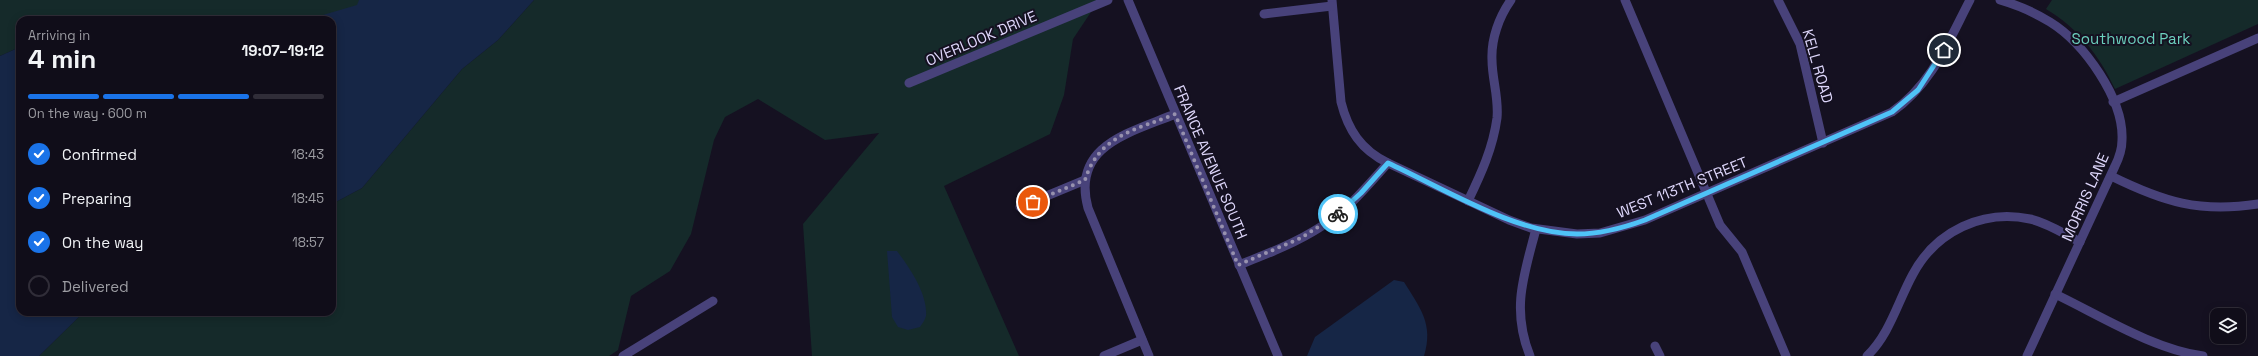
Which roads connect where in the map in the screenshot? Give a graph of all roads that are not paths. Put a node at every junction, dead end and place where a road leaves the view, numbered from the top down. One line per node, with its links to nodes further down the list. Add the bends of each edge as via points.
1 (1108, 0): 11 (street, OVERLOOK DRIVE)
2 (1128, 0): 13 (street, FRANCE AVENUE SOUTH)
3 (1511, 0): 19 (street, via 1504,10 1493,43 1492,60 1497,97 1494,136 1489,155)
4 (1625, 0): 18 (street)
5 (1778, 0): 14 (street, KELL ROAD, via 1800,44)
6 (1970, 0): 14 (street, WEST 113TH STREET, via 1937,62 1918,90 1892,112)
7 (2000, 0): 12 (street, MORRIS LANE, via 2031,11 2051,22 2069,37 2098,71)
8 (1332, 3): 9 (street); 15 (street, WEST 113TH STREET, via 1345,118 1361,144 1373,156)
9 (1264, 14)
10 (2258, 38): 12 (street)
11 (909, 83)
12 (2113, 102): 16 (street, MORRIS LANE, via 2121,126 2122,140 2121,154)
13 (1175, 114): 17 (street, via 1105,145 1096,155); 24 (street, FRANCE AVENUE SOUTH)
14 (1823, 143): 18 (street, WEST 113TH STREET)
15 (1388, 163): 19 (street, WEST 113TH STREET); 24 (street, via 1361,193 1323,226 1279,249)
16 (2111, 176): 20 (street, via 2161,198 2185,205 2234,208); 23 (street, MORRIS LANE)
17 (1085, 180): 21 (street); 27 (street, via 1084,195 1088,208)
18 (1706, 193): 22 (street, WEST 113TH STREET, via 1645,220 1600,233 1577,234); 35 (street, via 1720,225 1742,252)
19 (1468, 201): 22 (street, WEST 113TH STREET)
20 (2258, 204)
21 (1020, 207)
22 (1536, 229): 33 (street, via 1519,299 1521,330)
23 (2080, 242): 25 (street, MORRIS LANE); 36 (street, via 2049,226 2014,217 1997,217 1963,225 1947,234 1922,258 1883,337)
24 (1238, 265): 32 (street, FRANCE AVENUE SOUTH)
25 (2056, 294): 37 (street, MORRIS LANE); 38 (street, via 2147,338 2171,348)
26 (713, 301): 29 (street)
27 (1142, 340): 30 (street); 31 (street)
28 (1656, 346): 34 (street)
29 (623, 356)
30 (1104, 356)
31 (1149, 356)
32 (1278, 356)
33 (1530, 356)
34 (1660, 356)
35 (1786, 356)
36 (1867, 356)
37 (2027, 356)
38 (2203, 356)

